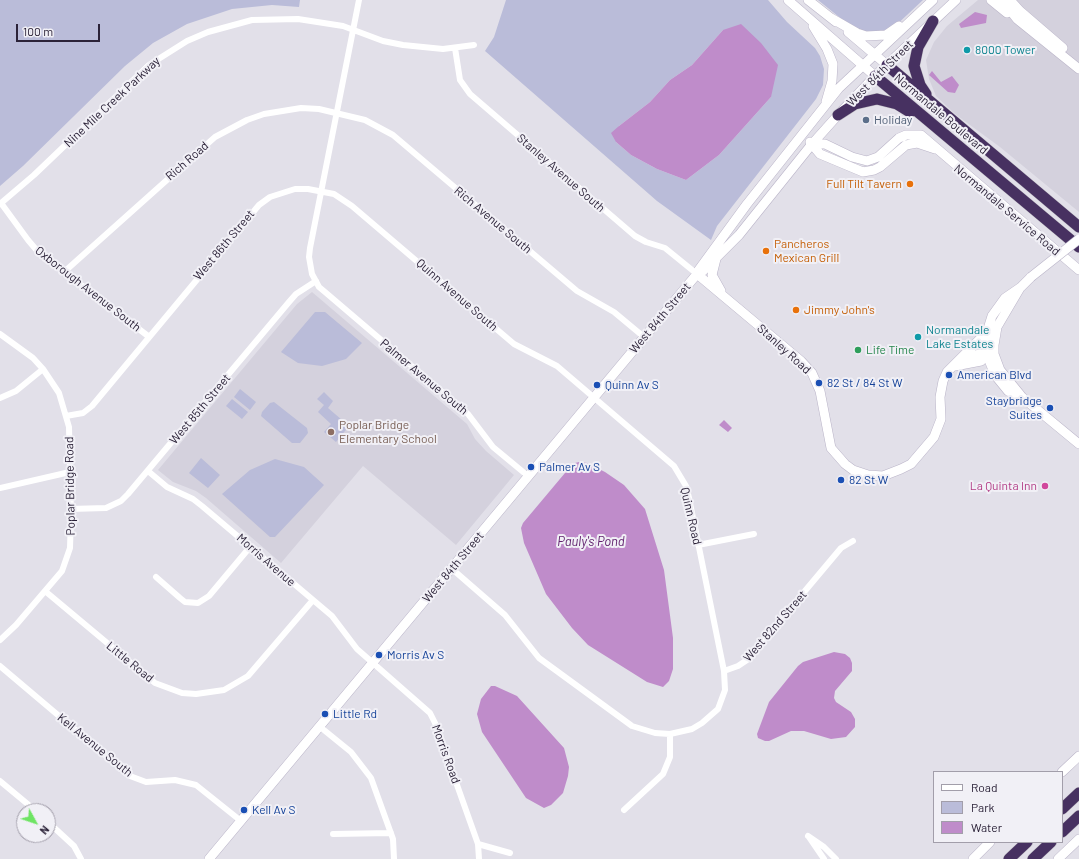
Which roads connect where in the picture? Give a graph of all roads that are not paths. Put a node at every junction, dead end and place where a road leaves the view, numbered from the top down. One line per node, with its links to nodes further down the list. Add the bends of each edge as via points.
1 (359, 0): 14 (street)
2 (788, 0): 10 (street, Normandale Boulevard)
3 (808, 0): 11 (street, Normandale Boulevard)
4 (962, 0): 9 (street)
5 (991, 0): 12 (street)
6 (1002, 0): 12 (street)
7 (932, 1): 11 (street, via 891,32 880,36 857,33); 17 (street, West 84th Street)
8 (1011, 1): 18 (street, via 1063,48)
9 (953, 2): 13 (street, West 84th Street)
10 (807, 17): 20 (street, Normandale Boulevard); 23 (street, via 827,49 833,64 832,81)
11 (832, 18): 17 (street, Normandale Boulevard)
12 (1017, 19): 18 (street)
13 (932, 21): 19 (street, West 84th Street); 24 (highway, via 918,47 914,68 920,85)
14 (353, 30): 16 (street, Nine Mile Creek Parkway, via 403,45); 25 (street); 31 (street, Nine Mile Creek Parkway, via 321,21 275,18 230,25 187,41 149,66)
15 (474, 45): 16 (street, Nine Mile Creek Parkway)
16 (455, 48): 38 (street, Stanley Avenue South, via 460,80 470,94 635,236 665,248)
17 (876, 55): 19 (street, Normandale Boulevard); 20 (street, West 84th Street)
18 (1063, 55): 21 (street)
19 (887, 65): 22 (street, West 84th Street); 24 (highway, Normandale Boulevard)
20 (863, 66): 22 (street, Normandale Boulevard); 23 (street, West 84th Street)
21 (1079, 69)
22 (875, 76): 26 (street, West 84th Street); 27 (highway, Normandale Boulevard)
23 (824, 106): 28 (street, West 84th Street)
24 (938, 108): 32 (highway, Normandale Boulevard)
25 (337, 112): 30 (street); 37 (street, Rich Road, via 318,109 282,110 247,120 231,128 201,148); 45 (street, Rich Avenue South, via 365,120 393,136 577,291 614,312)
26 (838, 115): 27 (highway, via 856,104 877,99 897,104); 29 (street, West 84th Street)
27 (938, 129): 34 (highway, Normandale Boulevard)
28 (801, 136): 29 (street); 38 (street, West 84th Street, via 699,267)
29 (812, 144): 35 (street, West 84th Street, via 757,214); 36 (street, Normandale Service Road, via 825,144 867,161 906,135 921,135)
30 (322, 192): 39 (street, via 309,257); 44 (street, West 86th Street, via 295,189 270,197 259,205); 49 (street, Quinn Avenue South, via 334,194 352,206 514,344 524,351 551,361)
31 (1, 203): 37 (street, Oxborough Avenue South, via 28,240)
32 (1079, 227)
33 (1079, 239): 40 (street, bridge)
34 (1079, 247)
35 (717, 258): 38 (street, West 84th Street); 41 (street, via 712,275)
36 (1079, 270)
37 (64, 272): 44 (street, Oxborough Avenue South)
38 (697, 274): 41 (street, Stanley Road); 45 (street, West 84th Street)
39 (316, 281): 53 (street, West 85th Street, via 296,294); 55 (street, Palmer Avenue South, via 325,292 468,414 493,447)
40 (1021, 287): 42 (street, via 1005,298 998,307); 46 (street, via 997,327)
41 (725, 298): 47 (street, Stanley Road, via 812,373 820,391 831,448 854,470 862,473 875,476 893,473 911,464 938,432 942,380)
42 (987, 332): 46 (street); 47 (street)
43 (0, 334): 48 (street, Poplar Bridge Road)
44 (148, 336): 51 (street, West 86th Street, via 129,363 92,406 83,413)
45 (644, 337): 49 (street, West 84th Street)
46 (991, 355): 47 (street, via 981,361); 52 (street, via 995,376 1001,384 1008,391 1022,397)
47 (957, 363)
48 (44, 369): 50 (street, via 26,384); 51 (street, Poplar Bridge Road, via 60,394)
49 (594, 397): 55 (street, West 84th Street); 60 (street, Quinn Road, via 674,466 686,486)
50 (0, 398)
51 (66, 416): 54 (street, Poplar Bridge Road)
52 (1079, 444)
53 (148, 471): 57 (street, West 85th Street, via 128,494 114,505 106,508); 61 (street, Morris Avenue, via 167,487 193,499)
54 (70, 472): 56 (street); 57 (street, Poplar Bridge Road)
55 (528, 476): 62 (street, West 84th Street)
56 (0, 488)
57 (70, 509): 64 (street, Poplar Bridge Road, via 70,548 67,560 62,571)
58 (754, 534): 60 (street)
59 (853, 541): 69 (street, West 82nd Street, via 841,548 747,660)
60 (698, 545): 69 (street, Quinn Road)
61 (250, 547): 63 (street, via 209,596 198,603 186,602); 65 (street, Morris Avenue)
62 (451, 568): 67 (street, West 84th Street); 71 (street, via 505,615 529,648 549,666 632,726 655,733)
63 (156, 578)
64 (45, 591): 65 (street, Little Road, via 155,683 182,693 196,694 224,690 248,676); 66 (street, Poplar Bridge Road)
65 (313, 600): 67 (street, Morris Avenue, via 339,624 350,641)
66 (0, 640)
67 (373, 663): 70 (street, West 84th Street); 89 (street, Morris Road, via 430,713)
68 (0, 666): 80 (street, Kell Avenue South, via 130,776 146,782 175,780 196,786)
69 (724, 671): 71 (street, via 725,690 718,709 702,723)
70 (319, 726): 80 (street, West 84th Street); 83 (street, via 351,752 366,769 376,788)
71 (670, 734): 78 (street, via 670,757 663,774)
72 (1079, 756): 73 (street)
73 (1063, 771)
74 (0, 781): 76 (street)
75 (1079, 793): 77 (highway)
76 (26, 803)
77 (1063, 808)
78 (624, 810)
79 (1079, 816): 82 (highway)
80 (241, 821): 92 (street, West 84th Street)
81 (56, 829): 91 (street, via 74,846)
82 (1063, 831)
83 (391, 833): 84 (street); 93 (street)
84 (333, 834)
85 (1079, 838): 100 (street)
86 (989, 843): 97 (street)
87 (1026, 843): 98 (highway)
88 (1050, 843): 99 (highway)
89 (478, 844): 90 (street); 94 (street)
90 (510, 853)
91 (81, 859)
92 (209, 859)
93 (394, 859)
94 (479, 859)
95 (824, 859): 96 (street, via 808,836)
96 (836, 859)
97 (973, 859)
98 (1009, 859)
99 (1034, 859)
100 (1058, 859)

